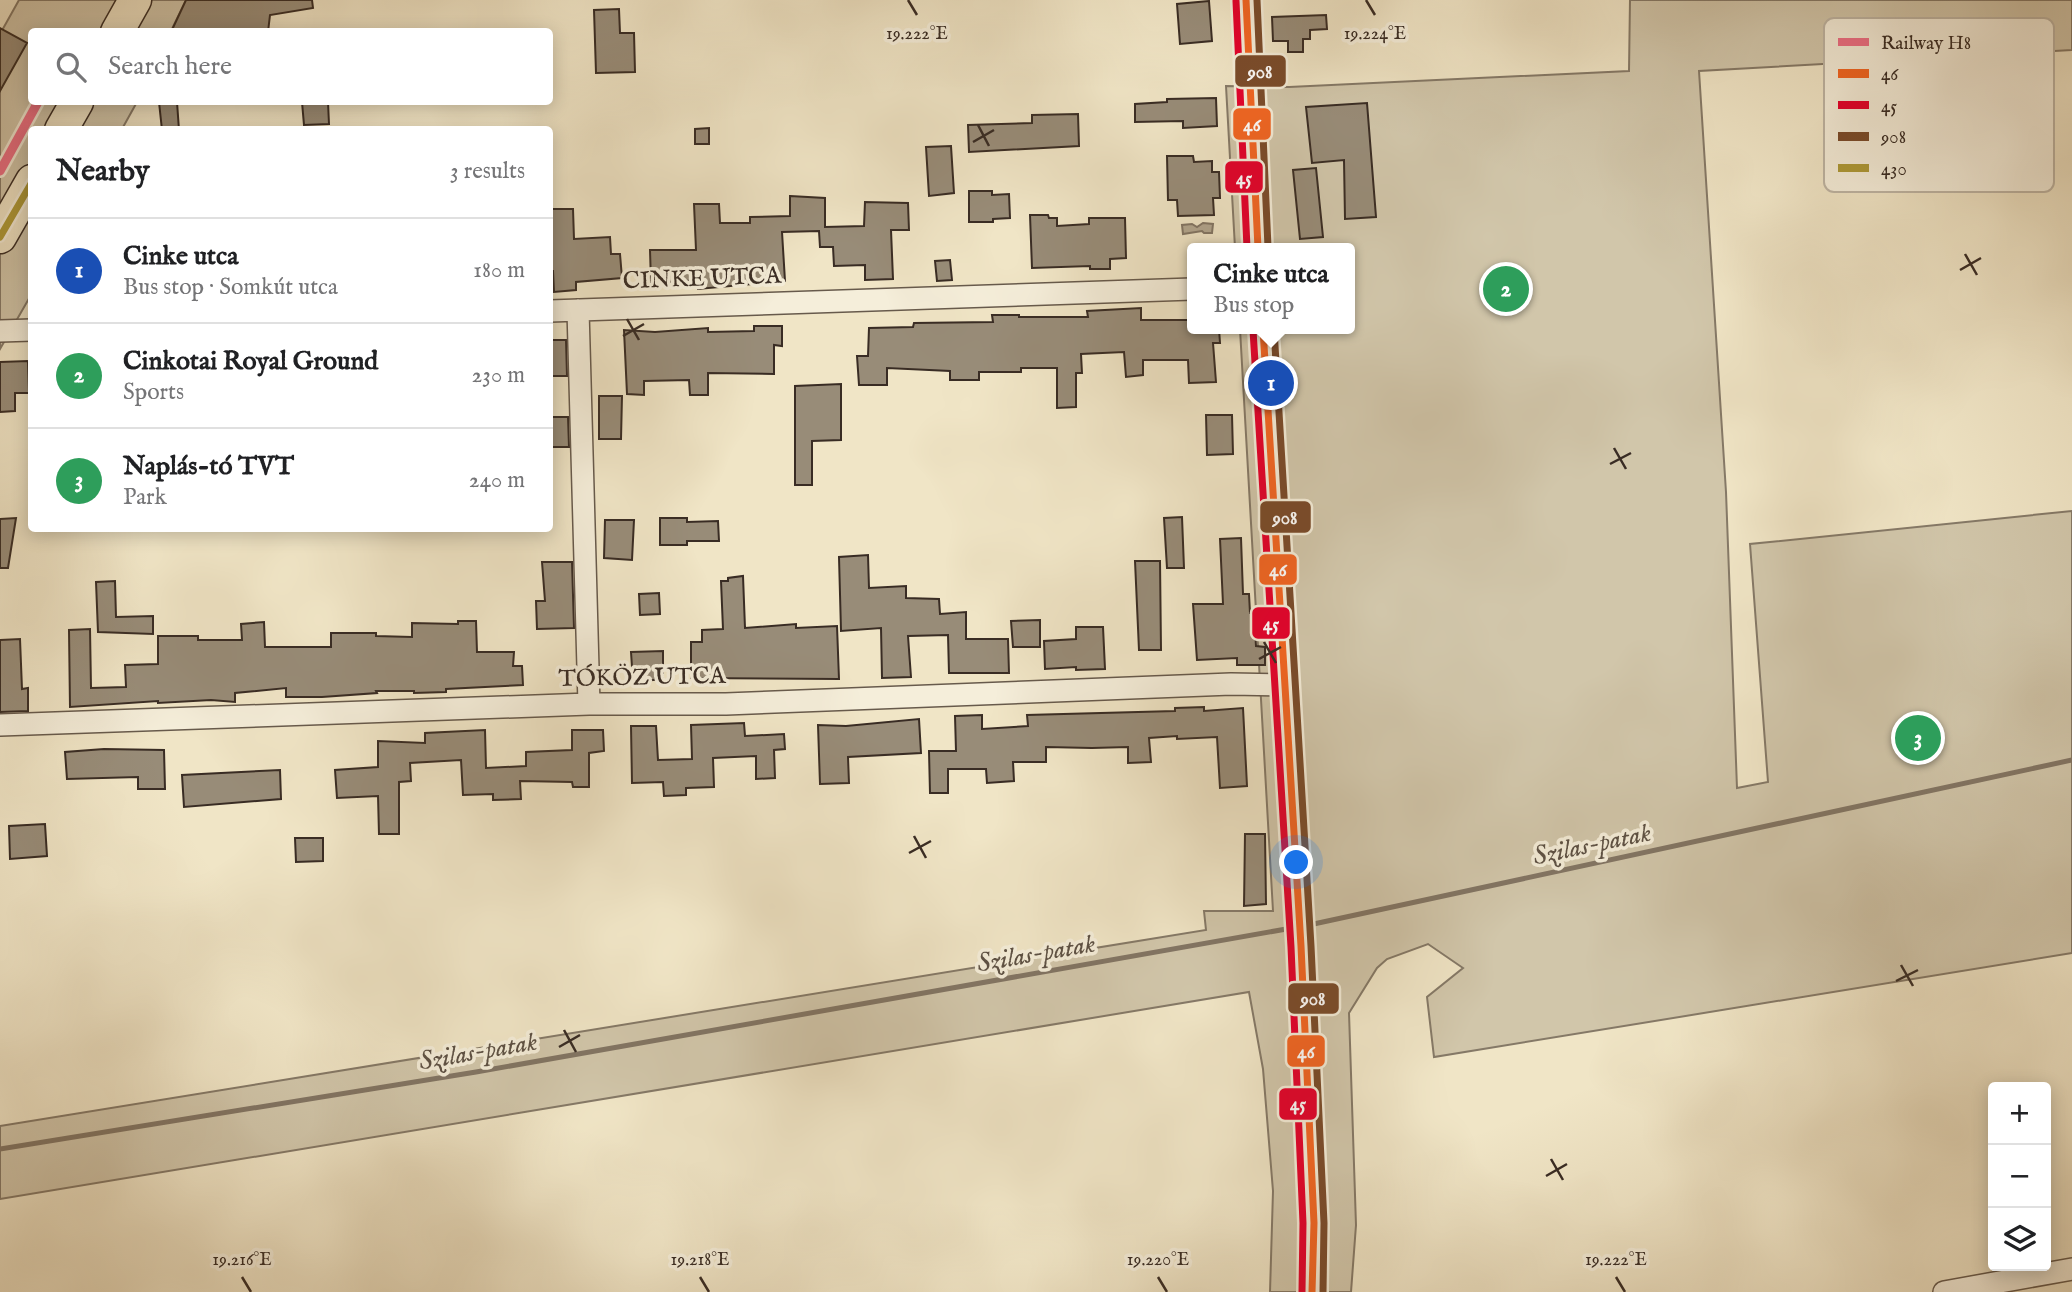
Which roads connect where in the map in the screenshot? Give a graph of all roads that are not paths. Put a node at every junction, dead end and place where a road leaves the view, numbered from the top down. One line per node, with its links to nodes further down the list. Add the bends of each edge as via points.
1 (135, 0): 3 (main road)
2 (1246, 0): 8 (street)
3 (119, 28)
4 (75, 105): 5 (main road)
5 (63, 126)
6 (28, 188): 7 (main road)
7 (0, 237)
8 (1258, 243)
9 (1187, 289): 10 (street, CINKE UTCA)
10 (579, 310): 11 (street, CINKE UTCA); 16 (street)
11 (553, 311)
12 (28, 330): 13 (street)
13 (0, 331)
14 (1262, 334): 15 (street)
15 (1284, 685): 16 (street, TÓKÖZ UTCA, via 726,704); 19 (street, via 1314,1223)
16 (589, 704): 17 (street, TÓKÖZ UTCA)
17 (0, 725)
18 (2072, 1269): 20 (street)
19 (1312, 1292)
20 (1944, 1292)

